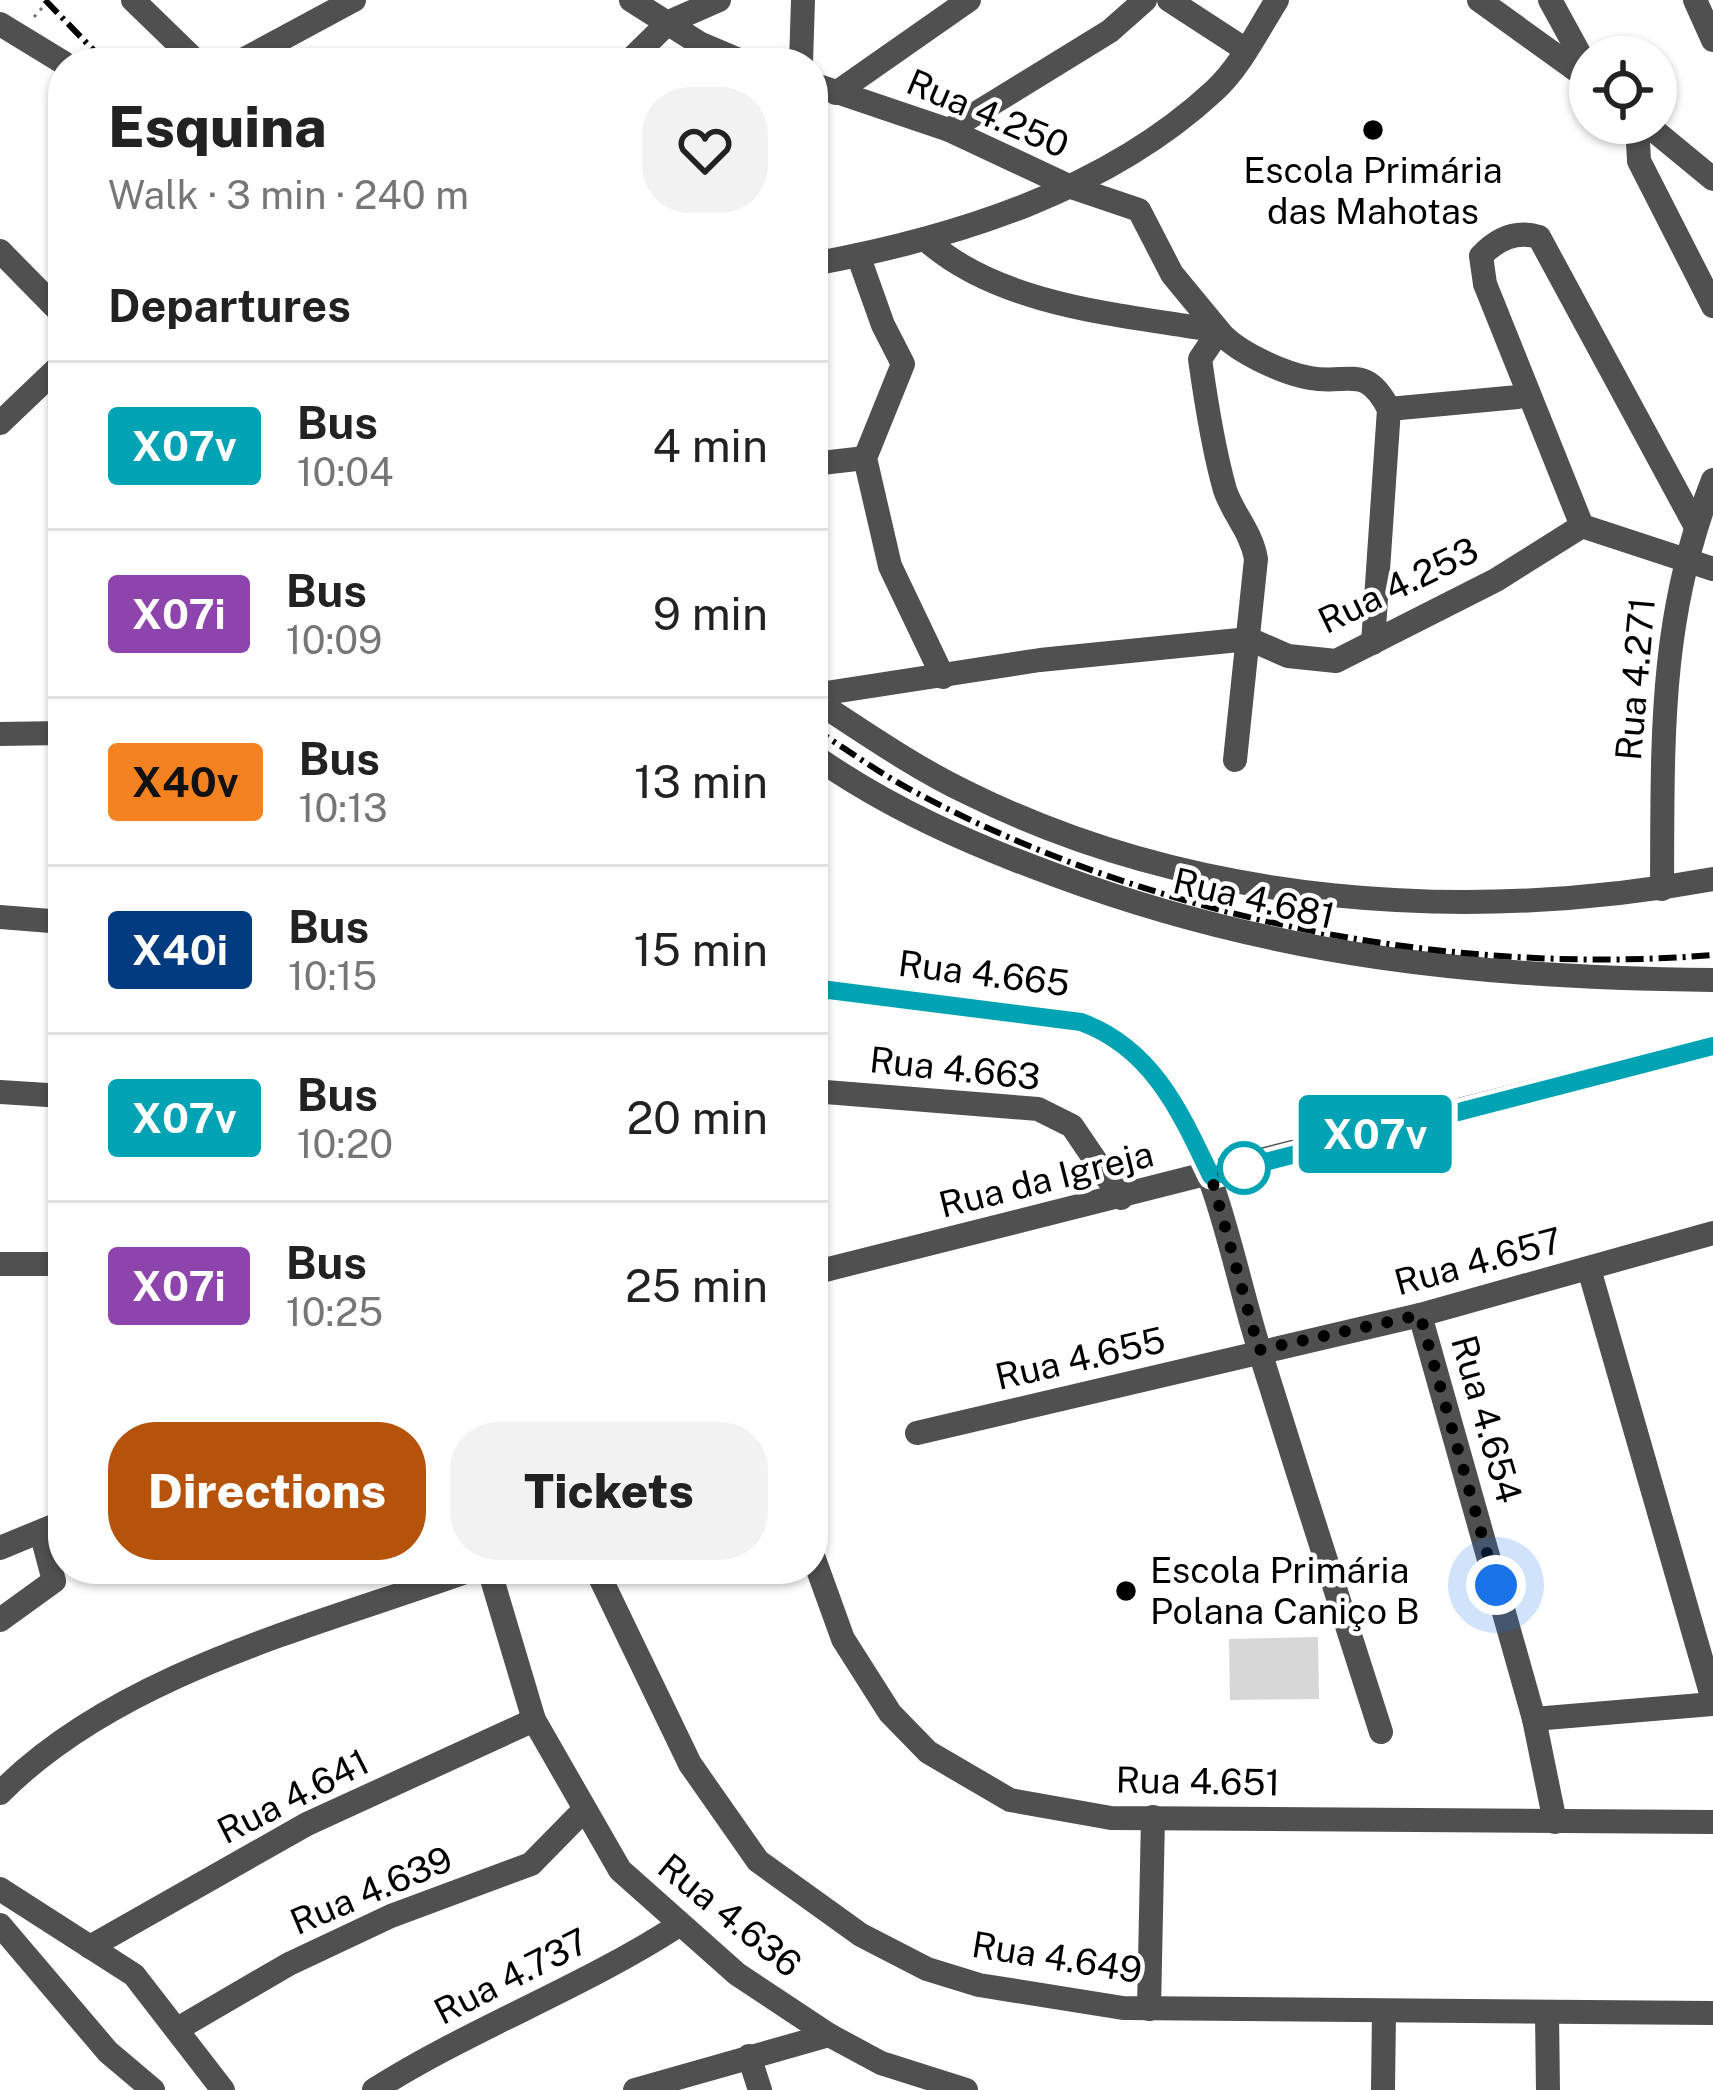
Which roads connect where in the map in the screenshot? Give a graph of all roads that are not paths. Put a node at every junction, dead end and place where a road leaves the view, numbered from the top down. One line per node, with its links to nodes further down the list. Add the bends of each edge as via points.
1 (133, 0): 17 (street)
2 (354, 0): 18 (street)
3 (631, 0): 13 (street)
4 (719, 0): 13 (street)
5 (802, 0): 21 (street)
6 (969, 0): 25 (street)
7 (1145, 0): 27 (street, via 1110,31)
8 (1168, 0): 22 (street)
9 (1277, 0): 22 (street, Rua 4.250)
10 (1479, 0): 24 (street)
11 (1550, 0): 15 (street)
12 (1695, 0): 16 (street)
13 (669, 22): 19 (street); 20 (street)
14 (0, 24): 23 (street)
15 (1569, 36)
16 (1713, 40)
17 (182, 48)
18 (265, 48)
19 (642, 48)
20 (712, 48)
21 (801, 48)
22 (1246, 50): 31 (street, Rua 4.250, via 1182,117)
23 (48, 53)
24 (1569, 62)
25 (828, 86)
26 (828, 89): 27 (street, Rua 4.250)
27 (949, 130): 31 (street, Rua 4.250)
28 (1640, 144): 37 (street, via 1640,161)
29 (1668, 144): 30 (street)
30 (1713, 179)
31 (1071, 187): 32 (street); 38 (street, via 1139,210 1172,274)
32 (925, 239): 34 (street); 38 (street, via 962,266 1049,298)
33 (0, 251): 36 (street)
34 (858, 255): 35 (street); 43 (street, via 903,364)
35 (828, 261)
36 (48, 300)
37 (1713, 306)
38 (1219, 331): 41 (street, via 1312,379 1368,382); 50 (street, via 1200,358 1226,494 1254,544)
39 (48, 377): 42 (street)
40 (1518, 397): 41 (street)
41 (1389, 410): 51 (street)
42 (0, 423)
43 (865, 458): 44 (street); 52 (street, via 890,566)
44 (828, 462)
45 (1713, 481): 46 (street, Rua 4.271)
46 (1695, 525): 47 (street, via 1539,237 1523,232 1481,256 1486,284); 48 (street, Rua 4.271)
47 (1582, 526): 48 (street); 51 (street, Rua 4.253)
48 (1683, 560): 49 (street); 60 (street, Rua 4.271, via 1663,708)
49 (1713, 569)
50 (1249, 639): 51 (street, Rua 4.253, via 1317,663); 52 (street, Rua 4.253); 57 (street)
51 (1373, 643)
52 (943, 677): 53 (street, Rua 4.253)
53 (828, 695)
54 (828, 707): 60 (street, via 998,807 1204,875 1386,899 1545,902)
55 (48, 733): 56 (street)
56 (0, 734)
57 (1235, 760)
58 (828, 766): 63 (street, Rua 4.681, via 977,847 1160,914 1334,955 1501,973)
59 (1713, 879): 60 (street)
60 (1662, 889)
61 (0, 917): 62 (street)
62 (48, 921)
63 (1713, 980)
64 (828, 990): 69 (street, Rua 4.665, via 1111,1032 1137,1052 1179,1109)
65 (1713, 1046): 69 (street, Rua da Igreja)
66 (0, 1092): 67 (street)
67 (48, 1095)
68 (828, 1095): 70 (street, Rua 4.663, via 996,1103 1056,1115)
69 (1211, 1176): 70 (street, Rua da Igreja); 79 (street, Rua 4.665)
70 (1121, 1198): 72 (street, Rua da Igreja)
71 (1713, 1233): 76 (street, Rua 4.657)
72 (855, 1262): 75 (street, Rua da Igreja); 77 (street)
73 (0, 1264): 74 (street)
74 (48, 1264)
75 (828, 1269)
76 (1589, 1269): 78 (street, Rua 4.657); 89 (street)
77 (828, 1280)
78 (1420, 1315): 79 (street, Rua 4.657); 90 (street, Rua 4.654)
79 (1259, 1350): 80 (street, Rua 4.655); 92 (street, Rua 4.665)
80 (916, 1432)
81 (48, 1529): 82 (street)
82 (0, 1548)
83 (49, 1584): 88 (street)
84 (433, 1584): 93 (street, via 158,1685 31,1762)
85 (493, 1584): 91 (street, Rua 4.636)
86 (603, 1584): 103 (street, Rua 4.649, via 689,1763 758,1861 861,1936 927,1969 980,1985)
87 (823, 1584): 95 (street, Rua 4.651, via 868,1683 928,1752 1010,1800 1111,1818)
88 (0, 1620)
89 (1713, 1702): 90 (street)
90 (1534, 1719): 96 (street, Rua 4.654)
91 (534, 1720): 94 (street, Rua 4.636); 101 (street, Rua 4.641, via 307,1824)
92 (1381, 1732)
93 (0, 1793)
94 (583, 1811): 100 (street, Rua 4.636, via 620,1870); 107 (street, Rua 4.639, via 531,1864 391,1916)
95 (1153, 1816): 96 (street, Rua 4.651); 103 (street)
96 (1555, 1822): 97 (street, Rua 4.651)
97 (1713, 1822)
98 (0, 1888): 101 (street)
99 (0, 1925): 102 (street)
100 (679, 1925): 108 (street, Rua 4.636); 113 (street, Rua 4.737)
101 (91, 1948): 107 (street, via 134,1975)
102 (10, 1952): 111 (street)
103 (1149, 2009): 104 (street, Rua 4.649)
104 (1384, 2012): 106 (street, Rua 4.649); 118 (street)
105 (1713, 2013): 106 (street, Rua 4.649)
106 (1547, 2014): 119 (street)
107 (179, 2028): 112 (street)
108 (829, 2036): 109 (street); 110 (street, Rua 4.636)
109 (748, 2056): 114 (street); 115 (street)
110 (881, 2063): 116 (street); 117 (street, Rua 4.636)
111 (153, 2090)
112 (223, 2090)
113 (374, 2090)
114 (635, 2090)
115 (760, 2090)
116 (888, 2090)
117 (966, 2090)
118 (1384, 2090)
119 (1548, 2090)

